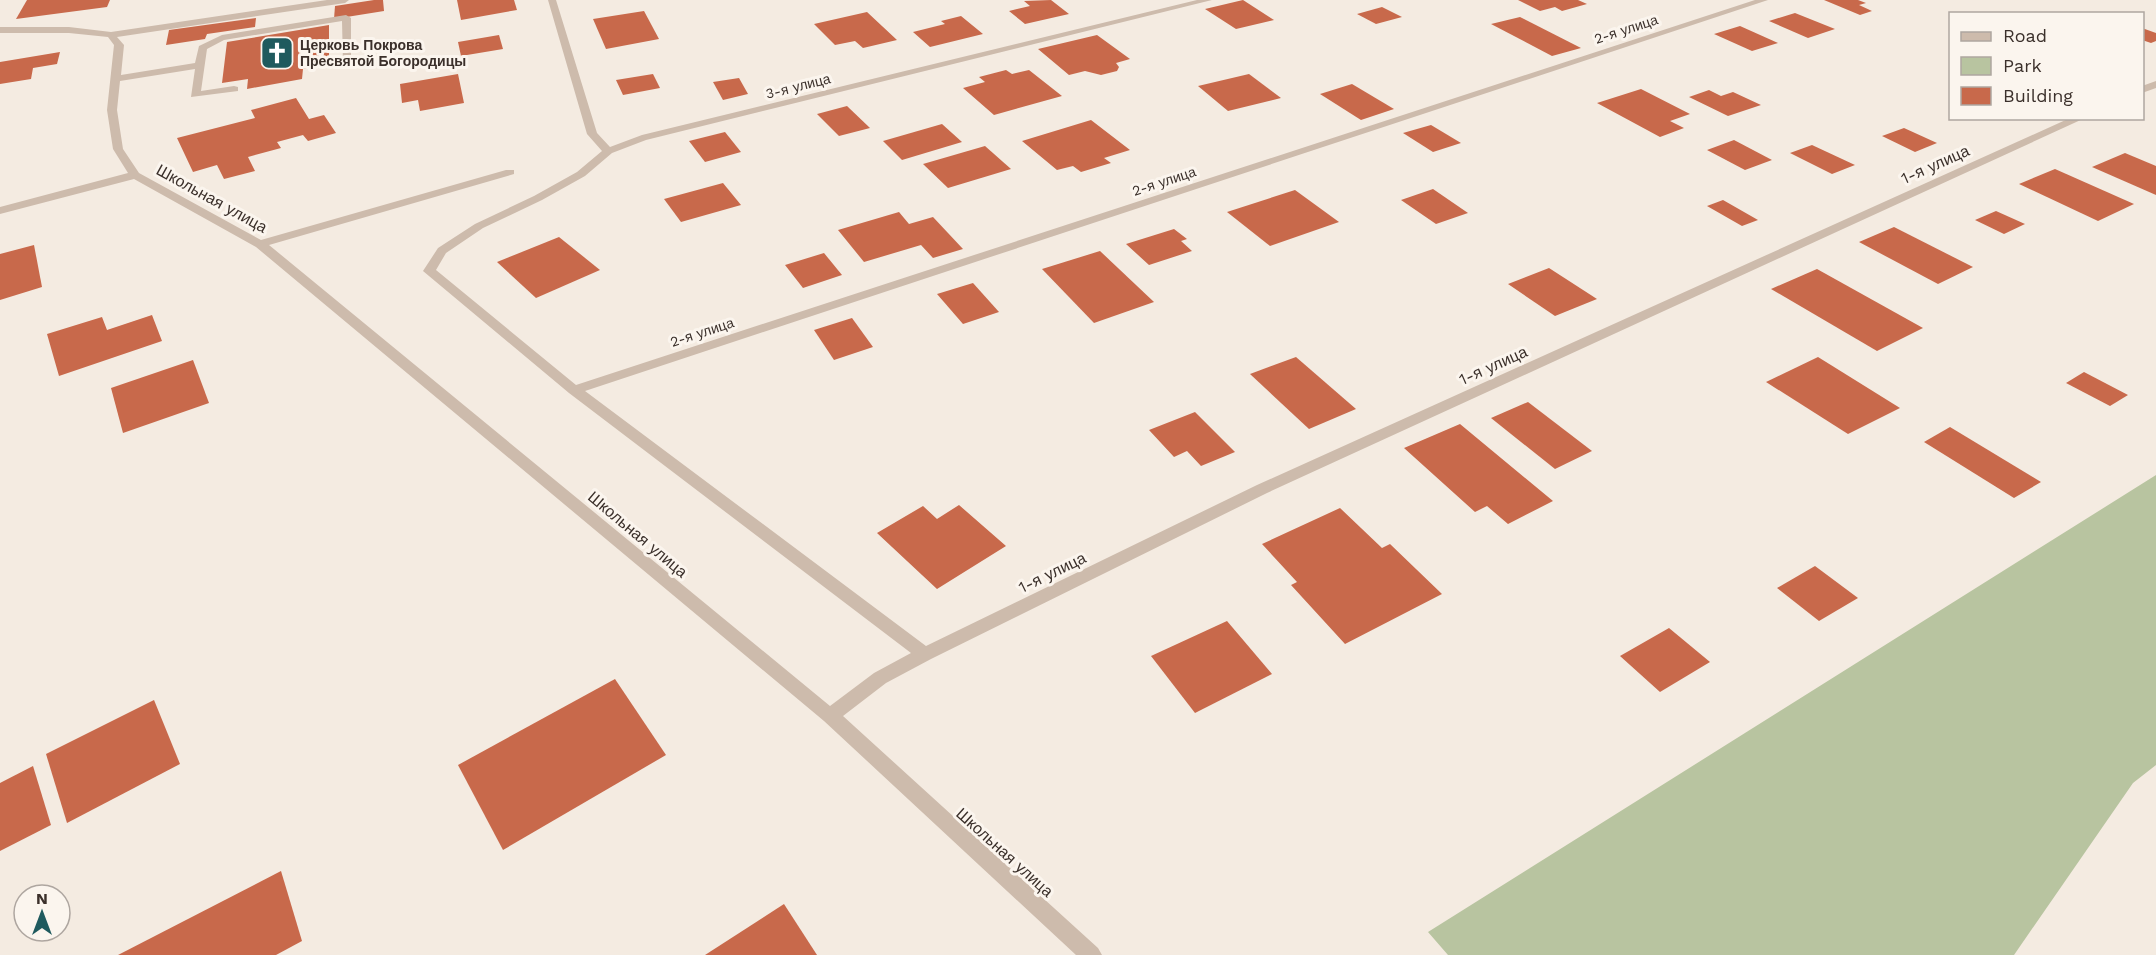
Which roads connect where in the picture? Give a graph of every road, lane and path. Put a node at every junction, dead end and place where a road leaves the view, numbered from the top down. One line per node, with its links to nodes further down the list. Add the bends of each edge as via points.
1 (345, 0): 6 (street)
2 (552, 0): 12 (street, via 592,134)
3 (1208, 0): 12 (street, 3-я улица, via 642,138)
4 (1764, 0): 17 (street, 2-я улица)
5 (0, 30): 6 (street, via 69,30)
6 (111, 35): 9 (street, Школьная улица, via 119,45)
7 (348, 64): 8 (street, via 346,18 222,38 202,48)
8 (200, 65): 9 (street); 10 (street, via 195,95)
9 (115, 79): 14 (street, Школьная улица, via 112,110 118,149)
10 (234, 89)
11 (2076, 120): 18 (street, 1-я улица, via 1262,489)
12 (608, 151): 17 (street, 3-я улица, via 581,174 479,226 442,250 429,271)
13 (510, 172): 16 (street)
14 (135, 175): 15 (street, Школьная улица); 16 (street, Школьная улица)
15 (0, 211)
16 (260, 244): 19 (street, Школьная улица)
17 (574, 390): 18 (street)
18 (925, 654): 19 (street, 1-я улица, via 880,678)
19 (830, 716): 20 (street, Школьная улица)
20 (1091, 955)

